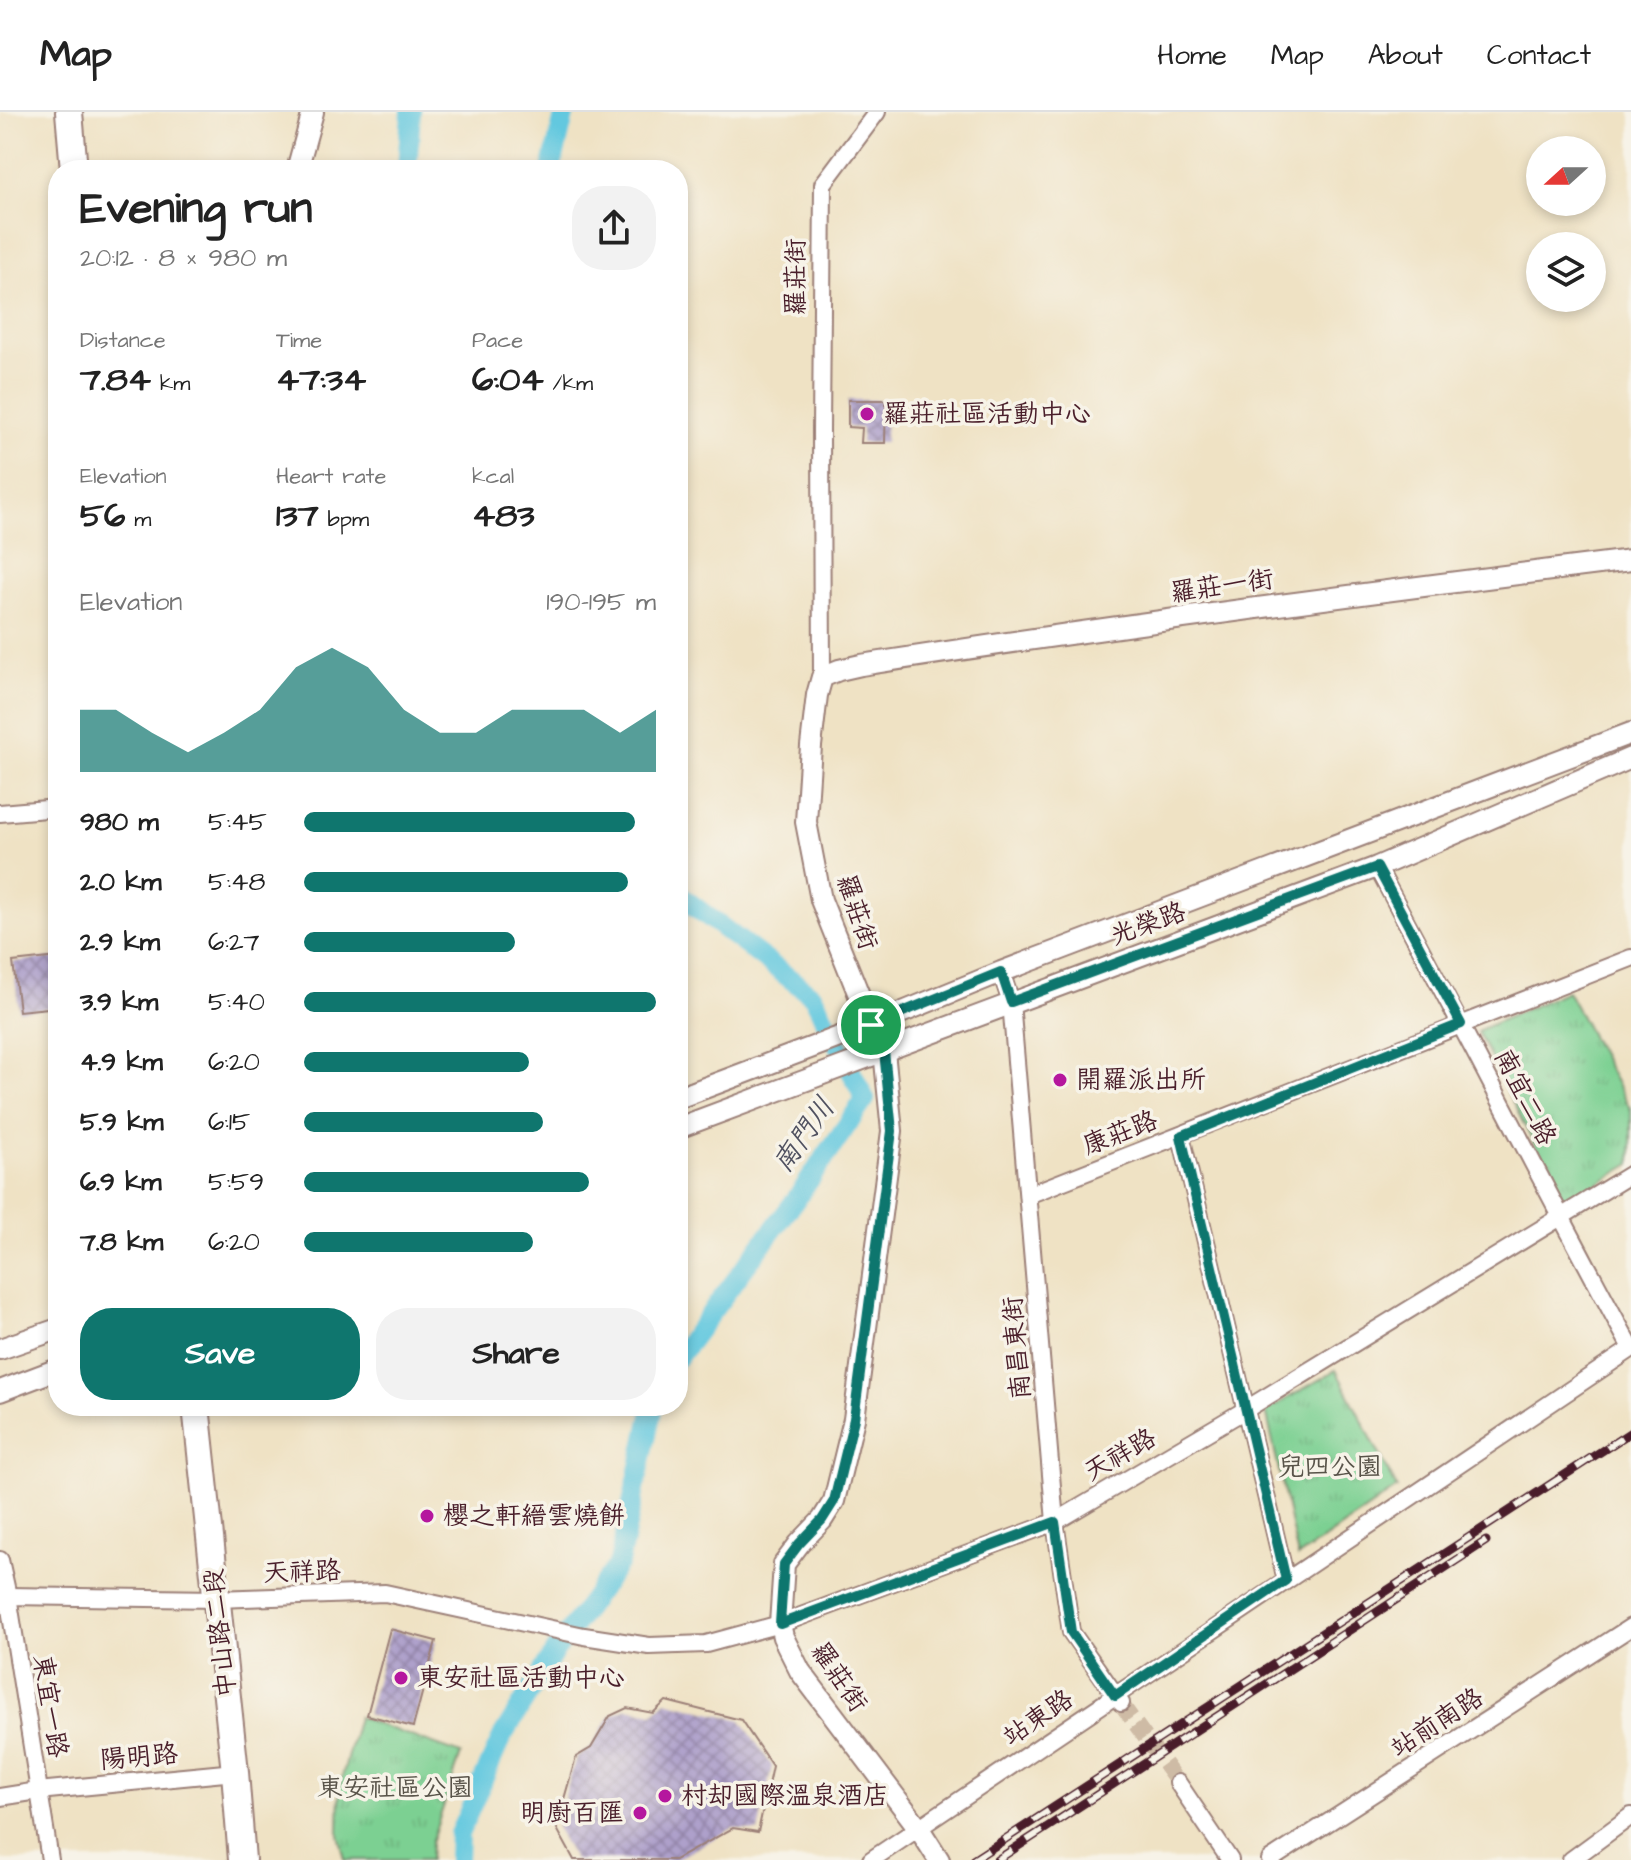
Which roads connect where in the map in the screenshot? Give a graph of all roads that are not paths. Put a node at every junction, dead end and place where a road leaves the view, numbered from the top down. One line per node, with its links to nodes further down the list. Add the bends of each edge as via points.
1 (69, 112): 4 (main road)
2 (313, 112): 5 (street)
3 (877, 112): 7 (street, 羅莊街, via 823,184)
4 (73, 160)
5 (300, 160)
6 (1631, 560): 7 (street, 羅莊一街, via 1009,642 861,665)
7 (822, 677): 17 (street, 羅莊街, via 806,822 821,900)
8 (1631, 733): 14 (street, 光榮路)
9 (1631, 758): 12 (street, 光榮路)
10 (48, 809): 11 (street)
11 (0, 813)
12 (1377, 867): 15 (street, 光榮路); 16 (street, 南宜二路)
13 (1631, 958): 16 (street, 康莊路)
14 (1001, 972): 15 (street, 南昌東街); 17 (street, 光榮路)
15 (1011, 1002): 18 (street, 光榮路); 23 (street, 南昌東街)
16 (1461, 1024): 21 (street, 康莊路); 24 (street, 南宜二路)
17 (871, 1025): 18 (street, 羅莊街); 19 (street, 光榮路)
18 (884, 1051): 20 (street, 光榮路); 37 (street, 羅莊街, via 892,1131 854,1419 834,1501 784,1564)
19 (688, 1094)
20 (688, 1124)
21 (1181, 1136): 23 (street, 康莊路); 30 (street)
22 (1631, 1174): 24 (street, 天祥路)
23 (1028, 1195): 32 (street, 南昌東街)
24 (1560, 1217): 27 (street, 南宜二路); 30 (street, 天祥路)
25 (48, 1332): 26 (street)
26 (0, 1349)
27 (1631, 1349): 34 (street, 站東路)
28 (48, 1373): 29 (street)
29 (0, 1391)
30 (1245, 1410): 32 (street, 天祥路); 34 (street)
31 (197, 1416): 36 (main road, 中山路二段)
32 (1055, 1522): 37 (street, 天祥路); 39 (street, 南昌東街, via 1071,1632)
33 (0, 1560): 35 (street, 東宜一路)
34 (1286, 1580): 39 (street, 站東路)
35 (4, 1596): 36 (street, 天祥路); 42 (street, 東宜一路)
36 (217, 1599): 37 (street, 天祥路, via 385,1593 649,1646 706,1644); 40 (main road, 中山路二段)
37 (780, 1624): 45 (street, 羅莊街, via 800,1671)
38 (1631, 1627): 51 (street, 站前南路)
39 (1119, 1700): 45 (street, 站東路)
40 (235, 1772): 42 (street, 陽明路); 47 (main road, 中山路二段)
41 (1178, 1783): 50 (street)
42 (38, 1791): 43 (street, 陽明路); 46 (street, 東宜一路)
43 (0, 1797)
44 (1631, 1816): 52 (street)
45 (918, 1827): 48 (street, 站東路); 49 (street, 羅莊街)
46 (50, 1860)
47 (242, 1860)
48 (871, 1860)
49 (939, 1860)
50 (1230, 1860)
51 (1270, 1860)
52 (1571, 1860)

